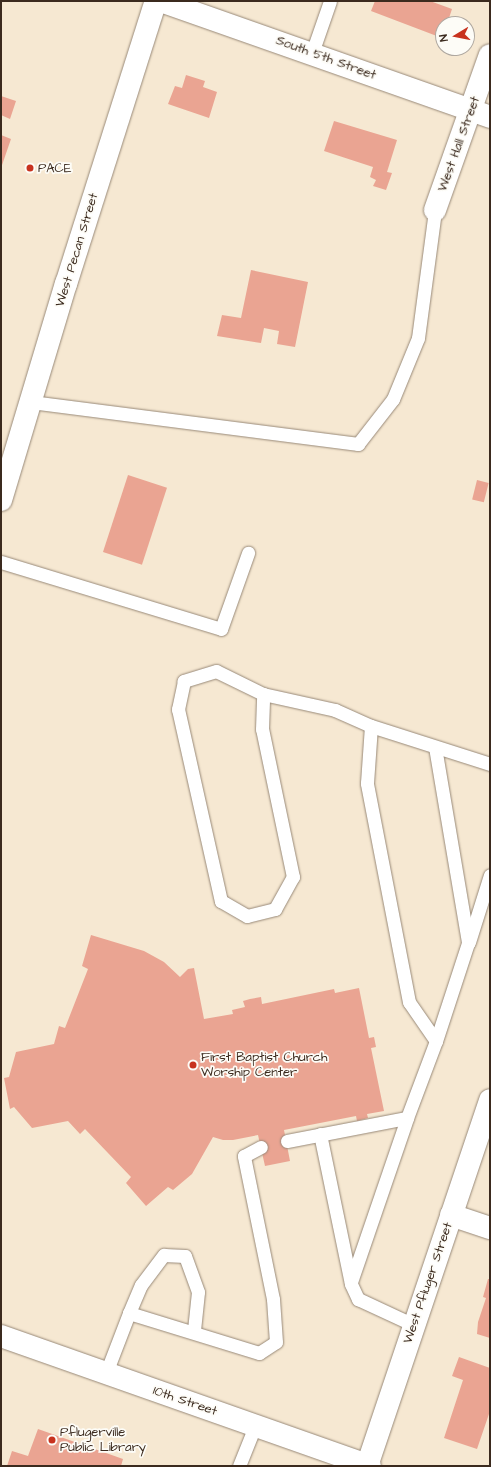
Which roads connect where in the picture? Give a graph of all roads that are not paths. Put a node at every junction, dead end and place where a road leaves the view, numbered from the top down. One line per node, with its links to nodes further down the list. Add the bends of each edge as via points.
1 (156, 1): 8 (street, West Pecan Street)
2 (161, 1): 4 (street, South 5th Street)
3 (330, 1): 4 (lane)
4 (312, 53): 6 (street, South 5th Street)
5 (490, 55): 6 (street, West Hall Street)
6 (481, 114): 7 (street, West Hall Street)
7 (435, 210): 8 (lane, via 418,338 393,399 358,444)
8 (31, 402): 9 (street, West Pecan Street)
9 (1, 500)
10 (248, 553): 11 (lane, via 221,629)
11 (1, 562)
12 (263, 694): 12 (lane, via 262,729 293,877 275,909 247,916 221,901 178,709 184,682 216,671); 13 (lane, via 335,710)
13 (371, 726): 14 (lane); 18 (lane, via 367,783 409,1002)
14 (435, 747): 15 (lane); 17 (lane)
15 (490, 764)
16 (490, 875): 17 (lane)
17 (468, 943): 18 (lane)
18 (436, 1041): 20 (lane)
19 (490, 1100): 24 (street, West Pfluger Street)
20 (407, 1118): 21 (lane); 26 (lane)
21 (320, 1134): 22 (lane); 26 (lane)
22 (287, 1141)
23 (261, 1147): 29 (lane, via 244,1156 273,1299 276,1342 259,1353)
24 (451, 1214): 25 (street); 28 (street, West Pfluger Street)
25 (490, 1228)
26 (351, 1284): 28 (lane, via 358,1299)
27 (129, 1313): 29 (lane); 29 (lane, via 141,1285 164,1256 185,1256 198,1292); 31 (lane)
28 (414, 1325): 34 (street, West Pfluger Street)
29 (194, 1331)
30 (1, 1336): 31 (street, 10th Street)
31 (106, 1373): 32 (street, 10th Street)
32 (255, 1426): 33 (lane); 34 (street, 10th Street)
33 (239, 1466)
34 (368, 1466)

